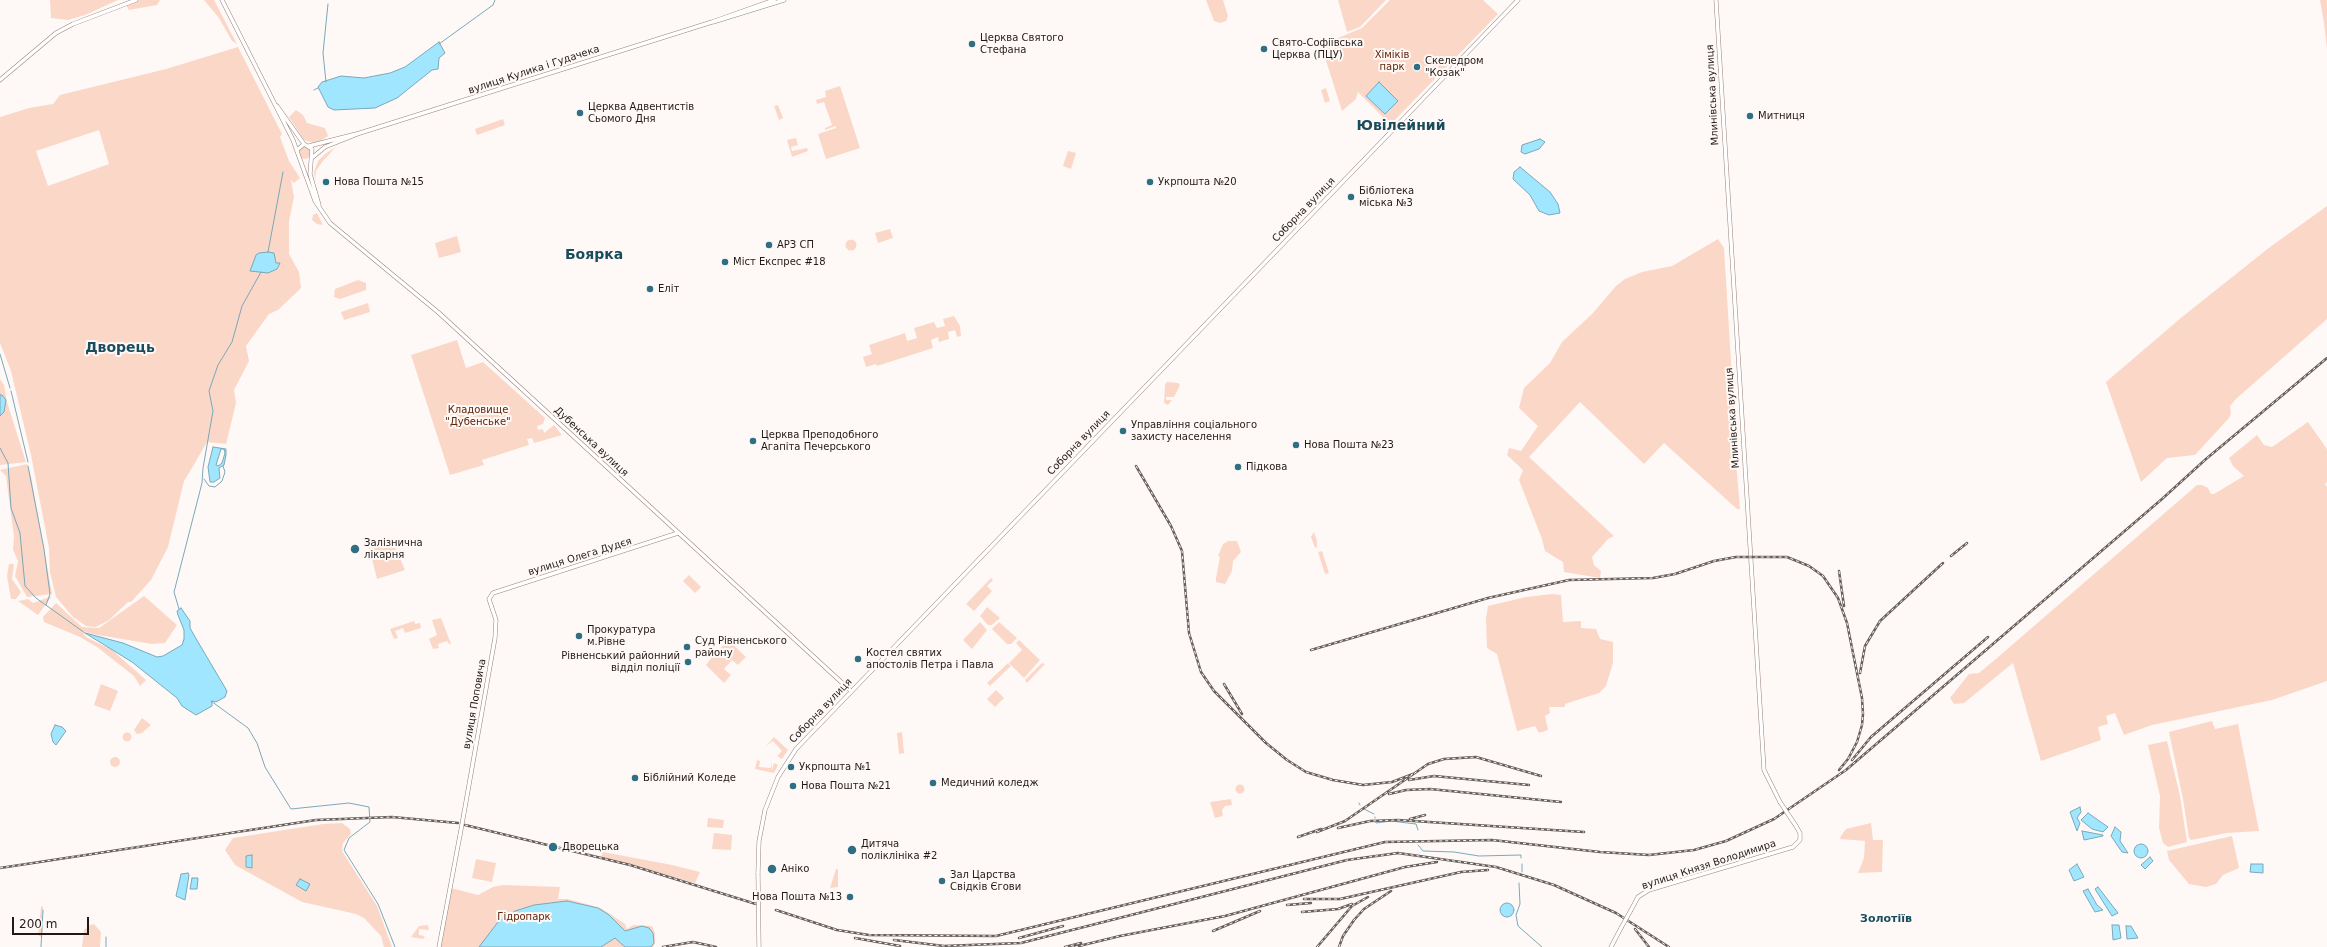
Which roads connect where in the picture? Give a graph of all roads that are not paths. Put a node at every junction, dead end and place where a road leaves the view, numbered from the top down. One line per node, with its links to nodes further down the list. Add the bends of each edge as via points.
1 (136, 0): 8 (main road, via 56,33)
2 (222, 0): 9 (main road)
3 (774, 0): 7 (main road, вулиця Кулика і Гудачека)
4 (784, 0): 7 (main road, вулиця Кулика і Гудачека)
5 (1518, 0): 19 (main road, Соборна вулиця)
6 (1716, 0): 20 (main road, Млинівська вулиця, bridge, via 1764,770)
7 (712, 22): 10 (main road, вулиця Кулика і Гудачека)
8 (0, 80)
9 (268, 91): 11 (main road); 13 (main road)
10 (360, 133): 12 (main road, вулиця Кулика і Гудачека); 14 (main road, вулиця Кулика і Гудачека, via 324,147)
11 (304, 144): 12 (main road); 13 (main road)
12 (309, 146): 14 (main road, via 313,153)
13 (297, 150): 15 (main road)
14 (312, 158): 15 (main road, via 305,162); 16 (main road, Дубенська вулиця, via 310,174)
15 (300, 160): 16 (main road, Дубенська вулиця)
16 (319, 206): 17 (main road, Дубенська вулиця, via 330,222 439,313)
17 (678, 533): 18 (main road, вулиця Олега Дудєя, via 497,591); 19 (main road, Дубенська вулиця)
18 (489, 599): 21 (main road, вулиця Поповича, bridge, via 496,627)
19 (851, 690): 22 (main road, Соборна вулиця, bridge, via 796,749 782,769 766,810 759,841)
20 (1796, 826): 23 (main road, вулиця Князя Володимира, bridge, via 1800,840 1793,847 1649,890 1638,897)
21 (439, 947)
22 (759, 947)
23 (1611, 947)

